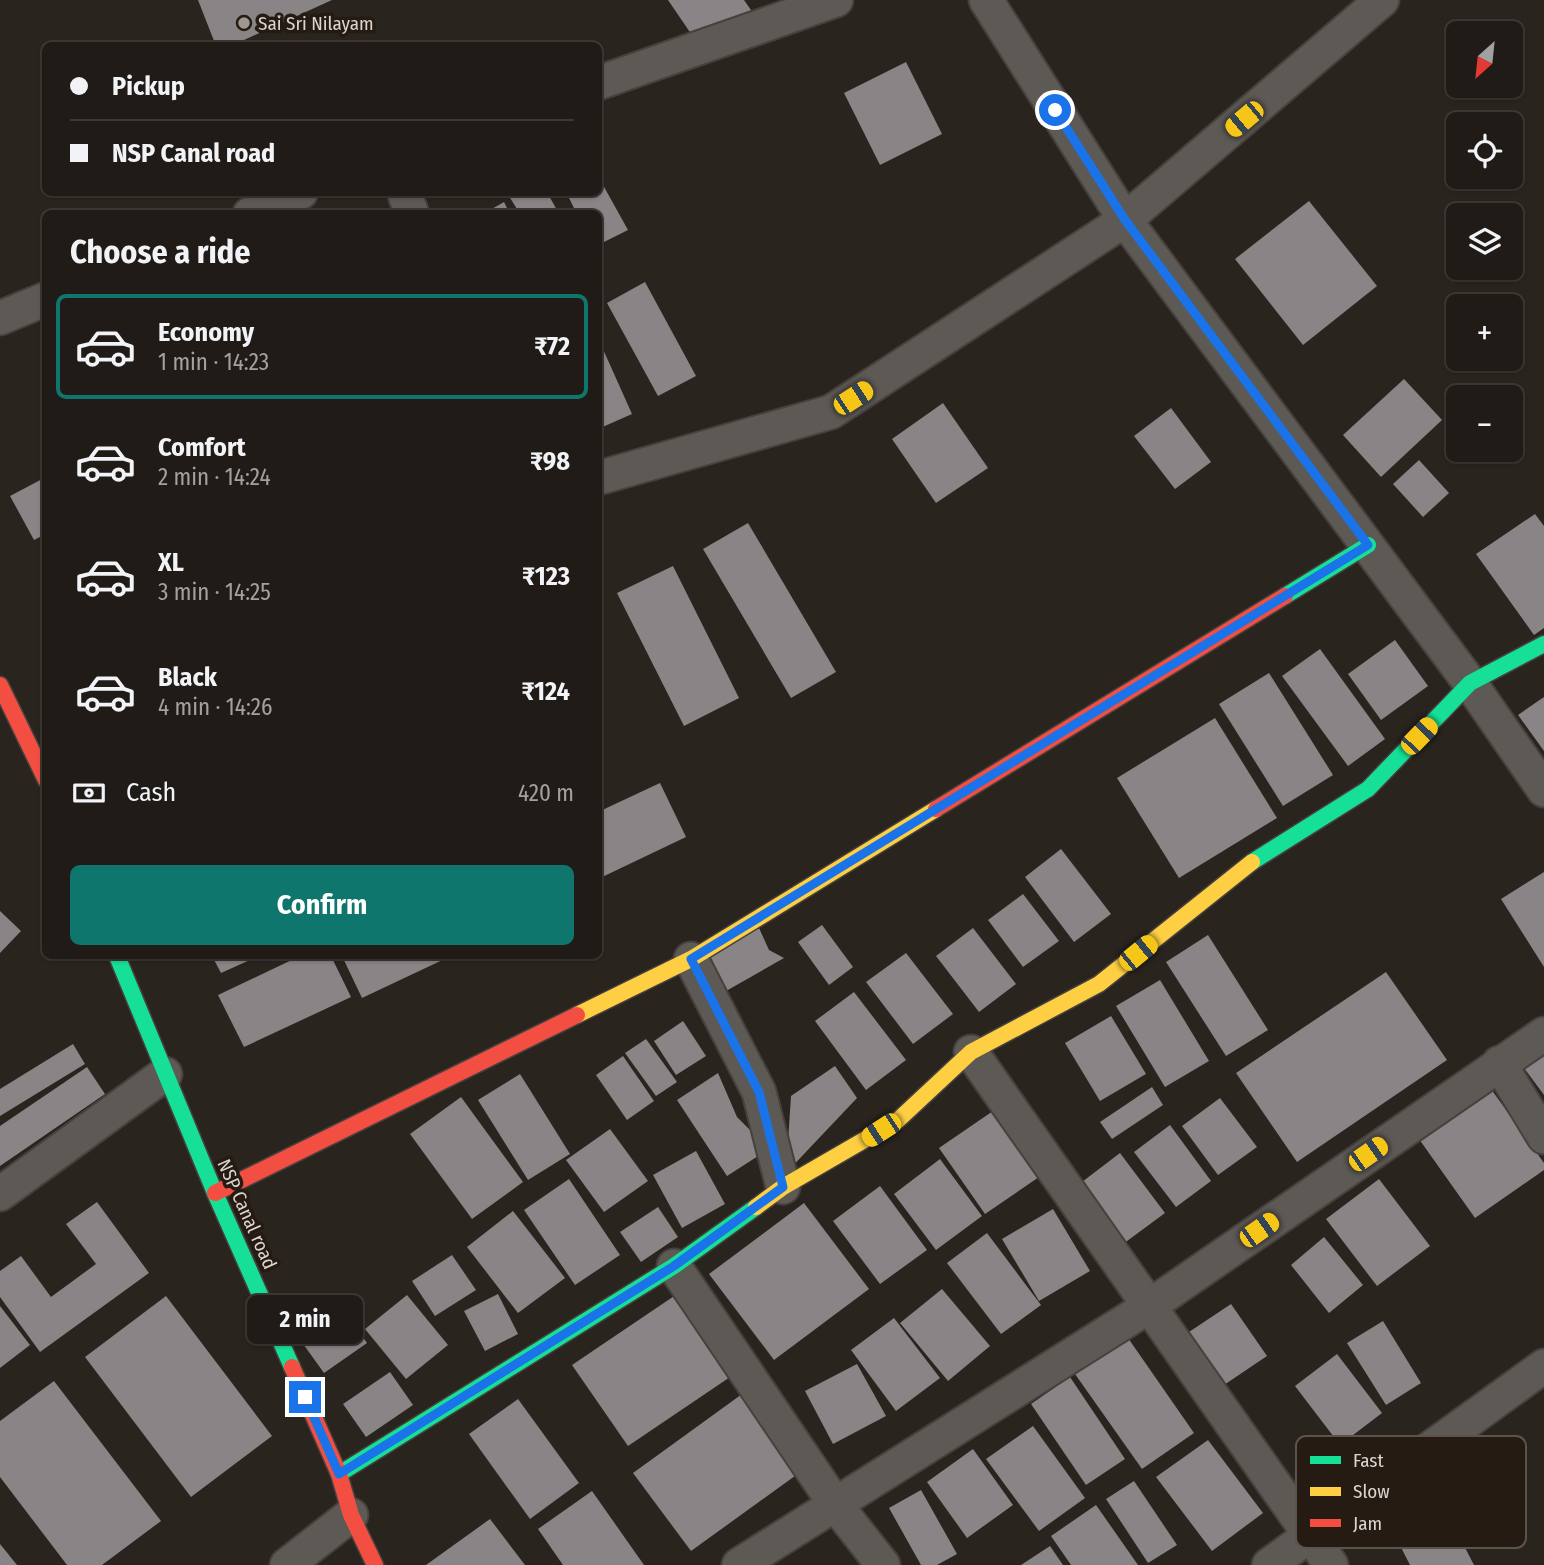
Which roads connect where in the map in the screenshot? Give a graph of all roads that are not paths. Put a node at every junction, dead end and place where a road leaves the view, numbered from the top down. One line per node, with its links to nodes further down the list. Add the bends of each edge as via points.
1 (836, 0): 4 (street)
2 (986, 0): 7 (street)
3 (1382, 0): 7 (street)
4 (602, 82)
5 (292, 196): 6 (street)
6 (259, 210)
7 (1125, 220): 10 (street, via 831,412); 11 (street)
8 (42, 301): 9 (street)
9 (0, 318)
10 (602, 477)
11 (1368, 545): 13 (street); 18 (street)
12 (1544, 644): 13 (street)
13 (1470, 683): 16 (street); 20 (street, via 1368,789 1235,873 1099,985)
14 (0, 685): 15 (street)
15 (42, 759)
16 (1544, 790)
17 (118, 959): 22 (street, NSP Canal road)
18 (691, 959): 24 (street, via 759,1092); 25 (street)
19 (1544, 1034): 21 (street)
20 (971, 1052): 24 (street, via 897,1121); 28 (street)
21 (1499, 1063): 23 (street); 28 (street)
22 (165, 1074): 25 (street, NSP Canal road); 26 (street)
23 (1544, 1137)
24 (783, 1187): 27 (street)
25 (215, 1193): 31 (street, NSP Canal road)
26 (0, 1194)
27 (674, 1266): 31 (street); 32 (street)
28 (1151, 1305): 32 (street); 33 (street)
29 (1544, 1366): 30 (street)
30 (1448, 1436)
31 (339, 1474): 34 (street, NSP Canal road)
32 (835, 1504): 39 (street); 40 (street)
33 (1296, 1514)
34 (351, 1515): 37 (street); 38 (street, NSP Canal road)
35 (1296, 1546): 41 (street)
36 (1319, 1548): 42 (street)
37 (287, 1565)
38 (375, 1565)
39 (739, 1565)
40 (883, 1565)
41 (1269, 1565)
42 (1331, 1565)

